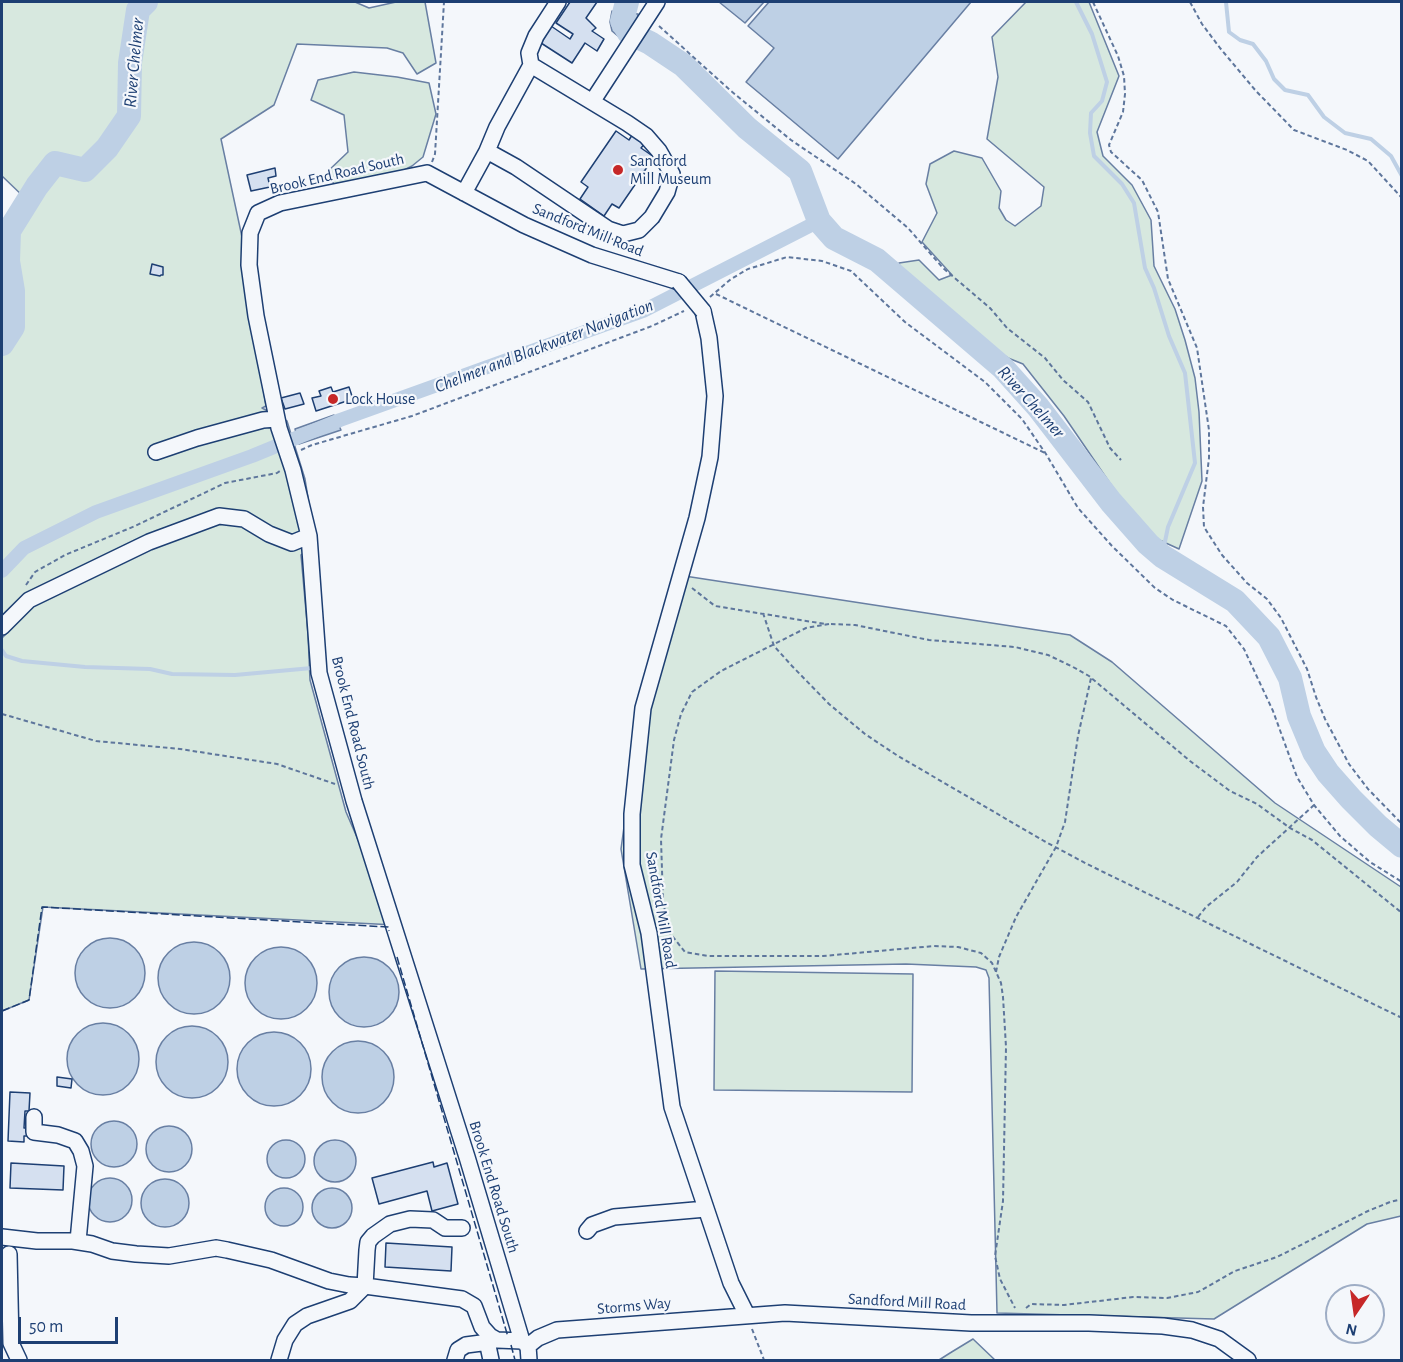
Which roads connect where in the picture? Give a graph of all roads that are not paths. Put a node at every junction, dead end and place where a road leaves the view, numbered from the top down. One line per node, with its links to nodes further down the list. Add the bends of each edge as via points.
1 (558, 2): 3 (street, via 536,36 530,53)
2 (657, 2): 4 (street)
3 (531, 65): 4 (street); 5 (street)
4 (592, 102): 5 (street, via 646,136 672,174 667,192 639,230 623,234 608,229)
5 (487, 151): 7 (street)
6 (427, 173): 7 (street, Sandford Mill Road); 8 (street, Brook End Road South, via 280,203 258,213 250,233 249,265)
7 (464, 194): 13 (street, Sandford Mill Road, bridge, via 592,255 679,282 700,306 709,338 715,396 710,457 643,708 632,814 632,865 649,933 672,1107)
8 (278, 423): 9 (street, via 263,420); 10 (street, Brook End Road South)
9 (156, 452)
10 (309, 536): 11 (street, via 292,543 244,519 219,516 149,542 29,600); 22 (street, Brook End Road South, via 319,673 350,785)
11 (2, 627)
12 (34, 1117): 17 (street, via 34,1132 75,1141 81,1151 85,1166)
13 (706, 1209): 15 (street, via 614,1216); 20 (street, Sandford Mill Road, via 730,1283)
14 (462, 1228): 19 (street, via 445,1228 433,1220 410,1219 390,1224 368,1242)
15 (586, 1231)
16 (8, 1238): 17 (street); 18 (street)
17 (78, 1241): 19 (street, via 112,1251 169,1256 216,1248 270,1260 329,1281)
18 (5, 1260): 23 (street, via 12,1343)
19 (365, 1286): 21 (street, via 462,1299 474,1306); 24 (street, via 351,1301 295,1324)
20 (747, 1315): 22 (street, Storms Way, via 557,1330 538,1338); 27 (street, Sandford Mill Road, via 785,1313 1016,1325 1163,1326 1219,1339)
21 (489, 1339): 22 (street); 25 (street, via 466,1345 458,1350); 26 (street)
22 (526, 1349)
23 (19, 1360)
24 (279, 1360)
25 (455, 1360)
26 (491, 1360)
27 (1248, 1360)

